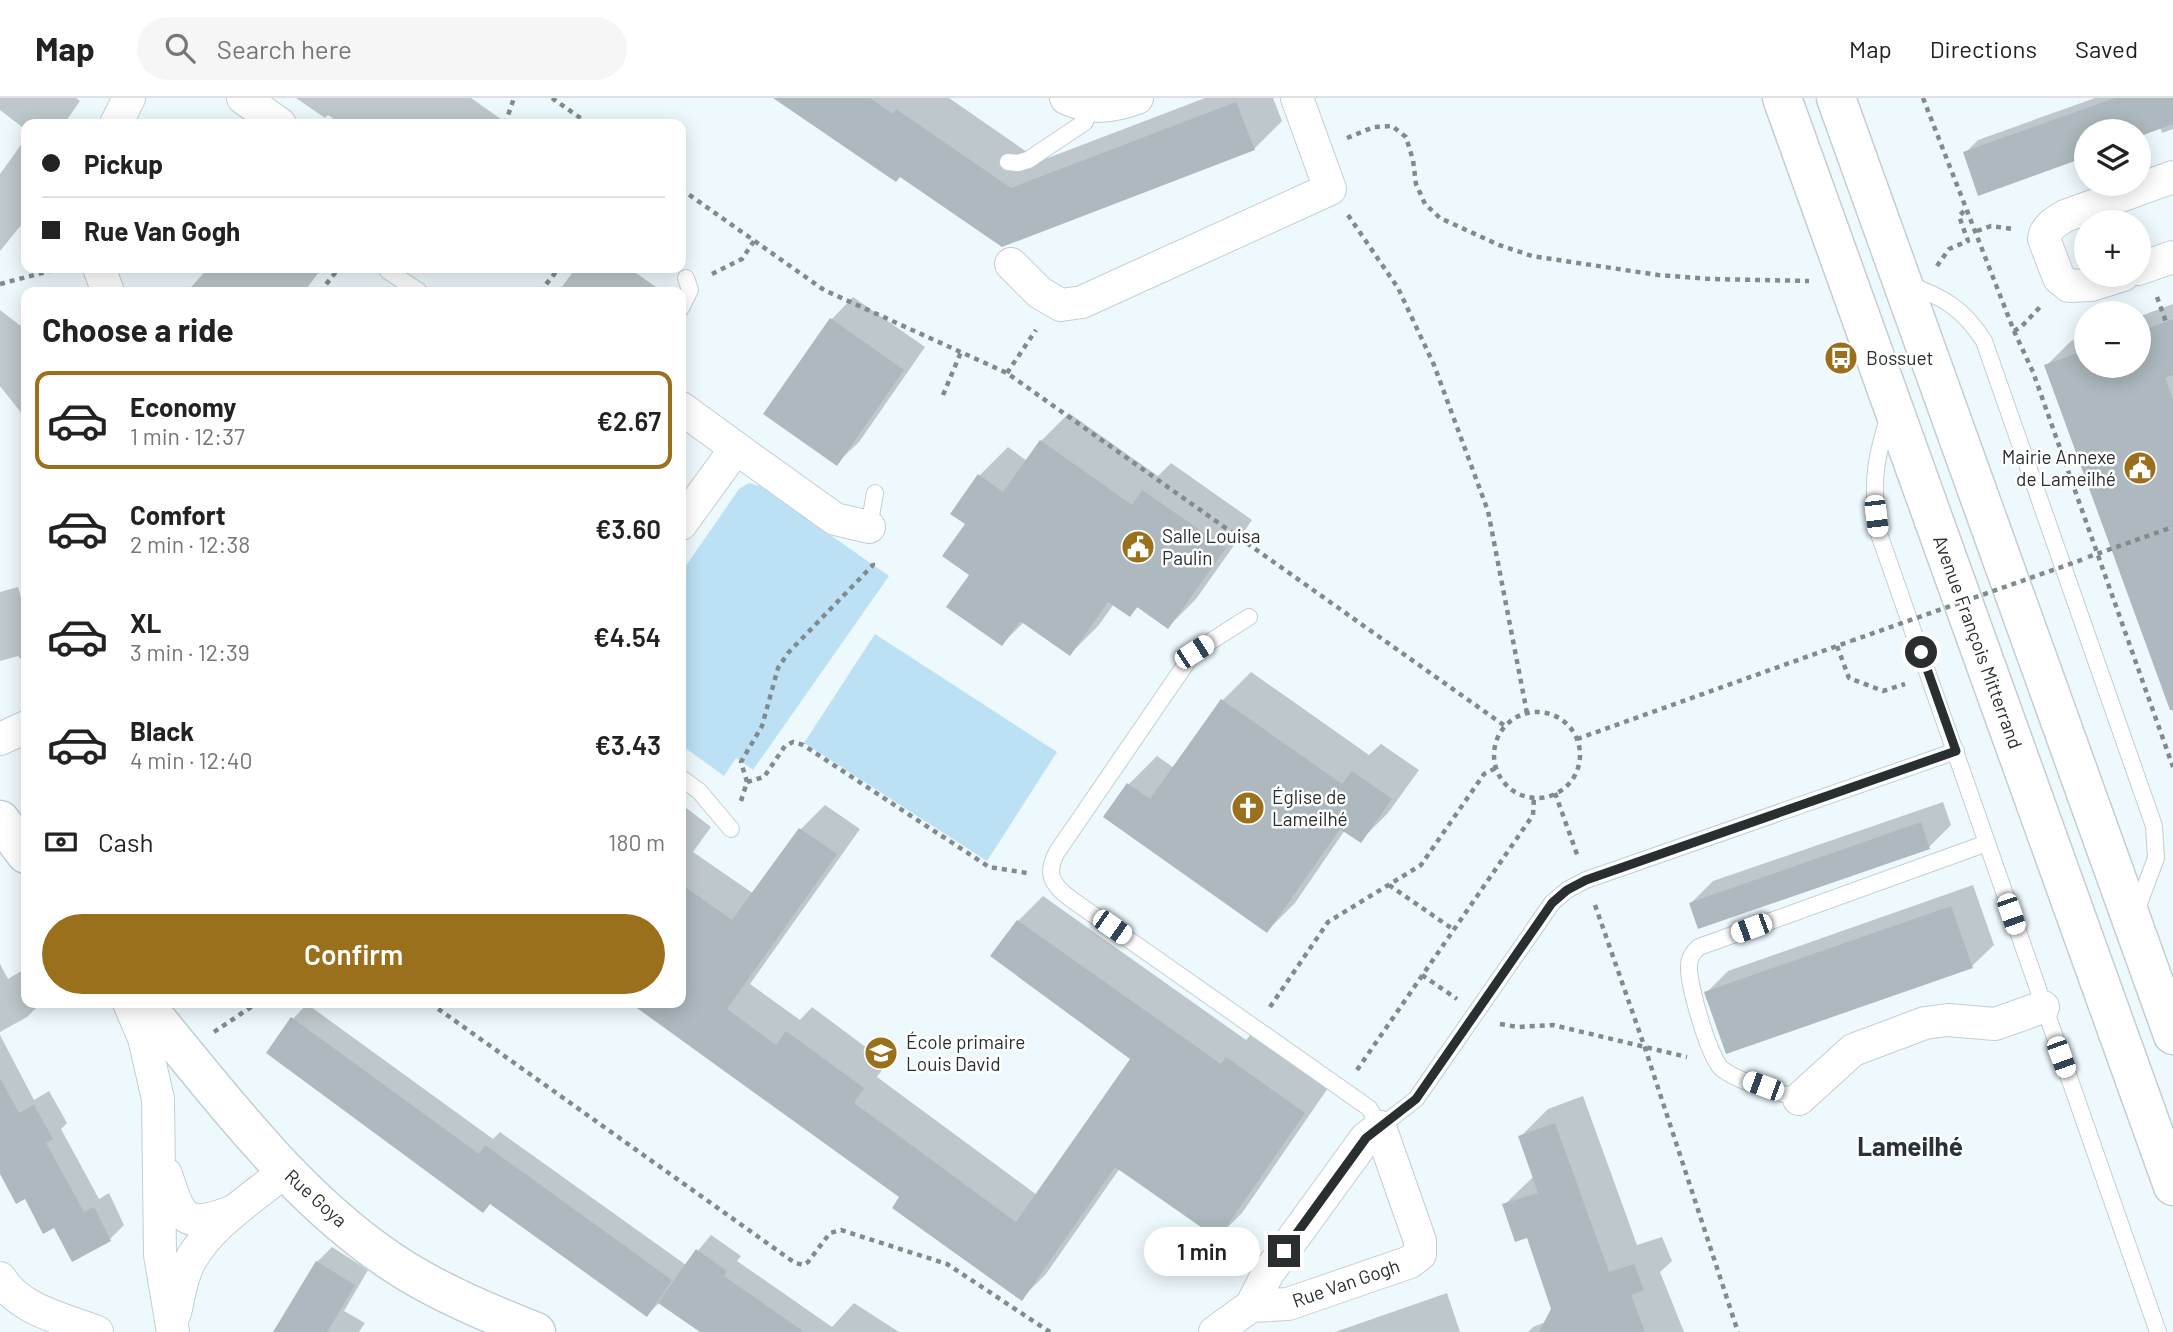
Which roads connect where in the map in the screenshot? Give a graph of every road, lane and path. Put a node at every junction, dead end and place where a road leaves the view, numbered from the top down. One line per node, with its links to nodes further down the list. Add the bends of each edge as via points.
1 (130, 98): 11 (street)
2 (243, 98): 12 (street)
3 (514, 98): 13 (path)
4 (552, 98): 14 (path)
5 (1137, 98): 10 (street, via 1105,107)
6 (1297, 98): 15 (street)
7 (1783, 98): 46 (street, Avenue François Mitterrand)
8 (1836, 98): 31 (street)
9 (1923, 98): 20 (path)
10 (1077, 102): 16 (lane, via 1085,122 1028,160)
11 (119, 119)
12 (273, 119)
13 (507, 119)
14 (582, 119)
15 (1315, 150): 18 (street); 33 (path, via 1374,127 1392,126 1406,137 1416,184 1425,204 1440,218 1532,256 1658,275)
16 (1008, 162)
17 (2173, 177): 21 (street)
18 (1330, 189): 40 (street, via 1082,302); 57 (path, via 1398,288 1439,377 1488,511)
19 (686, 193): 23 (path)
20 (1967, 208): 31 (path, via 1959,216 1968,241 1949,250); 53 (path, via 2033,372)
21 (2082, 210)
22 (2074, 213): 35 (street, via 2057,221 2044,239 2059,278)
23 (754, 241): 32 (path, via 742,259); 43 (path, via 824,290)
24 (2173, 257): 26 (street)
25 (1011, 264): 40 (street, via 1040,293)
26 (2151, 265)
27 (42, 273): 34 (path)
28 (335, 273): 36 (path)
29 (391, 273): 37 (lane)
30 (555, 273): 38 (path)
31 (1918, 276): 77 (street); 77 (lane, via 1962,312 1984,341 2154,826 2156,858)
32 (688, 281): 39 (lane)
33 (1818, 281)
34 (0, 284)
35 (2074, 286)
36 (324, 287)
37 (412, 287)
38 (544, 287)
39 (686, 300)
40 (1061, 305): 44 (path, via 1050,312)
41 (2160, 306): 42 (path)
42 (2166, 322)
43 (961, 352): 44 (path); 45 (path)
44 (1007, 373): 58 (path)
45 (943, 396)
46 (1893, 404): 62 (lane, via 1874,471 1878,531); 98 (street, Avenue François Mitterrand)
47 (686, 412): 48 (street)
48 (736, 448): 50 (street); 51 (street, via 835,519)
49 (875, 493): 51 (lane)
50 (686, 517)
51 (869, 527): 63 (path, via 873,565 788,653 778,668 762,726)
52 (2173, 527): 53 (path)
53 (2097, 554): 55 (path, bridge); 64 (path)
54 (1249, 617): 74 (lane, via 1194,652 1056,852)
55 (1837, 646): 56 (path, via 1849,678); 61 (path)
56 (1883, 691)
57 (1527, 713): 58 (path); 61 (path, via 1562,719)
58 (1505, 726): 65 (path, via 1495,746)
59 (21, 729): 60 (street)
60 (0, 739)
61 (1577, 739): 68 (path, via 1579,764 1566,786)
62 (1956, 751): 72 (lane); 75 (lane)
63 (741, 762)
64 (2173, 767)
65 (1496, 768): 69 (path, via 1511,789); 76 (path, via 1484,774 1422,866)
66 (686, 782): 71 (lane)
67 (747, 782): 74 (path, via 764,777 785,746 793,742 803,745 989,867)
68 (1555, 793): 69 (path); 75 (path)
69 (1534, 797): 78 (path, via 1533,815)
70 (0, 820): 73 (street)
71 (731, 829)
72 (1987, 843): 81 (lane); 90 (lane, via 1699,947 1692,953 1690,979)
73 (21, 847)
74 (1051, 877): 87 (lane, via 1071,899)
75 (1586, 880): 89 (path); 95 (lane, via 1552,903 1416,1099)
76 (1389, 885): 78 (path); 87 (path, via 1328,922)
77 (2132, 923): 88 (street)
78 (1454, 930): 79 (path)
79 (1422, 975): 80 (path); 92 (path)
80 (1466, 1006)
81 (2043, 1007): 94 (street, via 1995,1024 1925,1023 1853,1050); 108 (lane)
82 (131, 1008): 93 (street, via 144,1038)
83 (148, 1008): 91 (street, Rue Goya)
84 (252, 1008): 91 (path)
85 (437, 1008): 105 (path, via 795,1263 804,1265 830,1233 841,1230 947,1264)
86 (1494, 1022): 89 (path, via 1518,1027 1553,1025)
87 (1256, 1028): 92 (lane)
88 (2173, 1035)
89 (1645, 1048): 90 (path); 107 (path)
90 (1715, 1061): 94 (lane, via 1745,1080)
91 (194, 1064): 93 (street); 97 (street, Rue Goya)
92 (1343, 1090): 95 (lane, via 1369,1108)
93 (158, 1099): 96 (street)
94 (1799, 1099)
95 (1380, 1127): 101 (street, Rue Van Gogh, via 1366,1138 1268,1273); 101 (street, Rue Van Gogh, via 1420,1241 1420,1254 1410,1262 1288,1304)
96 (157, 1142): 99 (street, via 182,1214 201,1221); 102 (street, via 160,1255)
97 (285, 1171): 99 (street); 104 (street, Rue Goya, via 404,1270 451,1297)
98 (2173, 1186)
99 (238, 1210): 102 (street, via 213,1231 189,1263)
100 (0, 1278): 103 (street, via 18,1299)
101 (1251, 1306): 106 (street, Rue Van Gogh)
102 (172, 1328)
103 (97, 1332)
104 (536, 1332)
105 (1050, 1332)
106 (1214, 1332)
107 (1738, 1332)
108 (2158, 1332)

